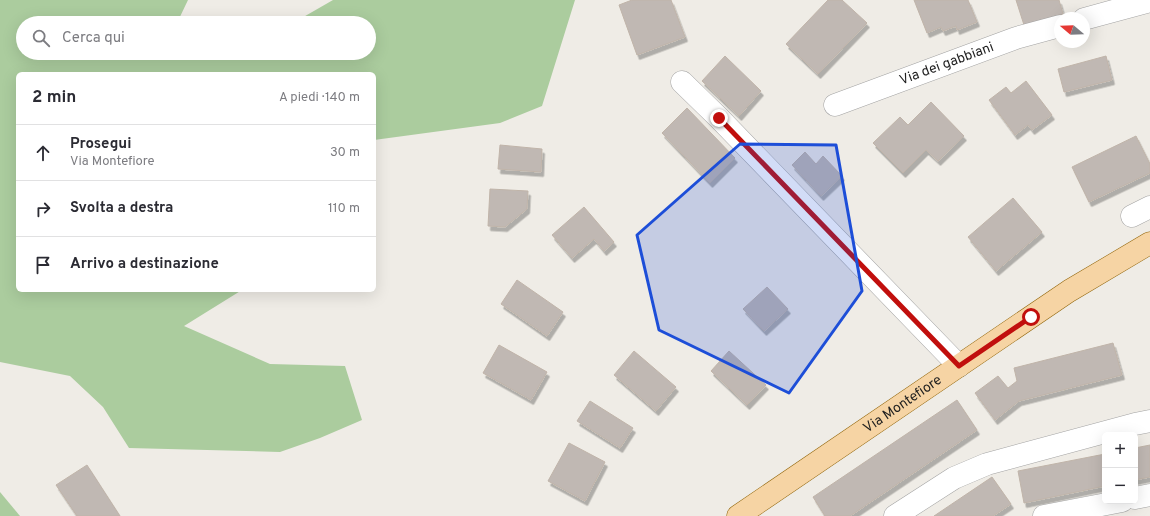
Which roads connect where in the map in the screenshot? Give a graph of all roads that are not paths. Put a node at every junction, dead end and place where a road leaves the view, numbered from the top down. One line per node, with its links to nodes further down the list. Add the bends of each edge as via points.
1 (1150, 1): 2 (street)
2 (1090, 17)
3 (1054, 28): 5 (street, Via dei gabbiani, via 1016,38)
4 (682, 82): 7 (street)
5 (835, 105)
6 (1150, 243): 7 (main road, Via Montefiore, via 1069,291)
7 (959, 366): 12 (main road, Via Montefiore)
8 (1150, 421): 13 (street, via 987,464 954,478)
9 (1150, 495): 10 (street)
10 (1138, 497)
11 (1106, 504): 14 (street)
12 (738, 516)
13 (896, 516)
14 (1044, 516)

